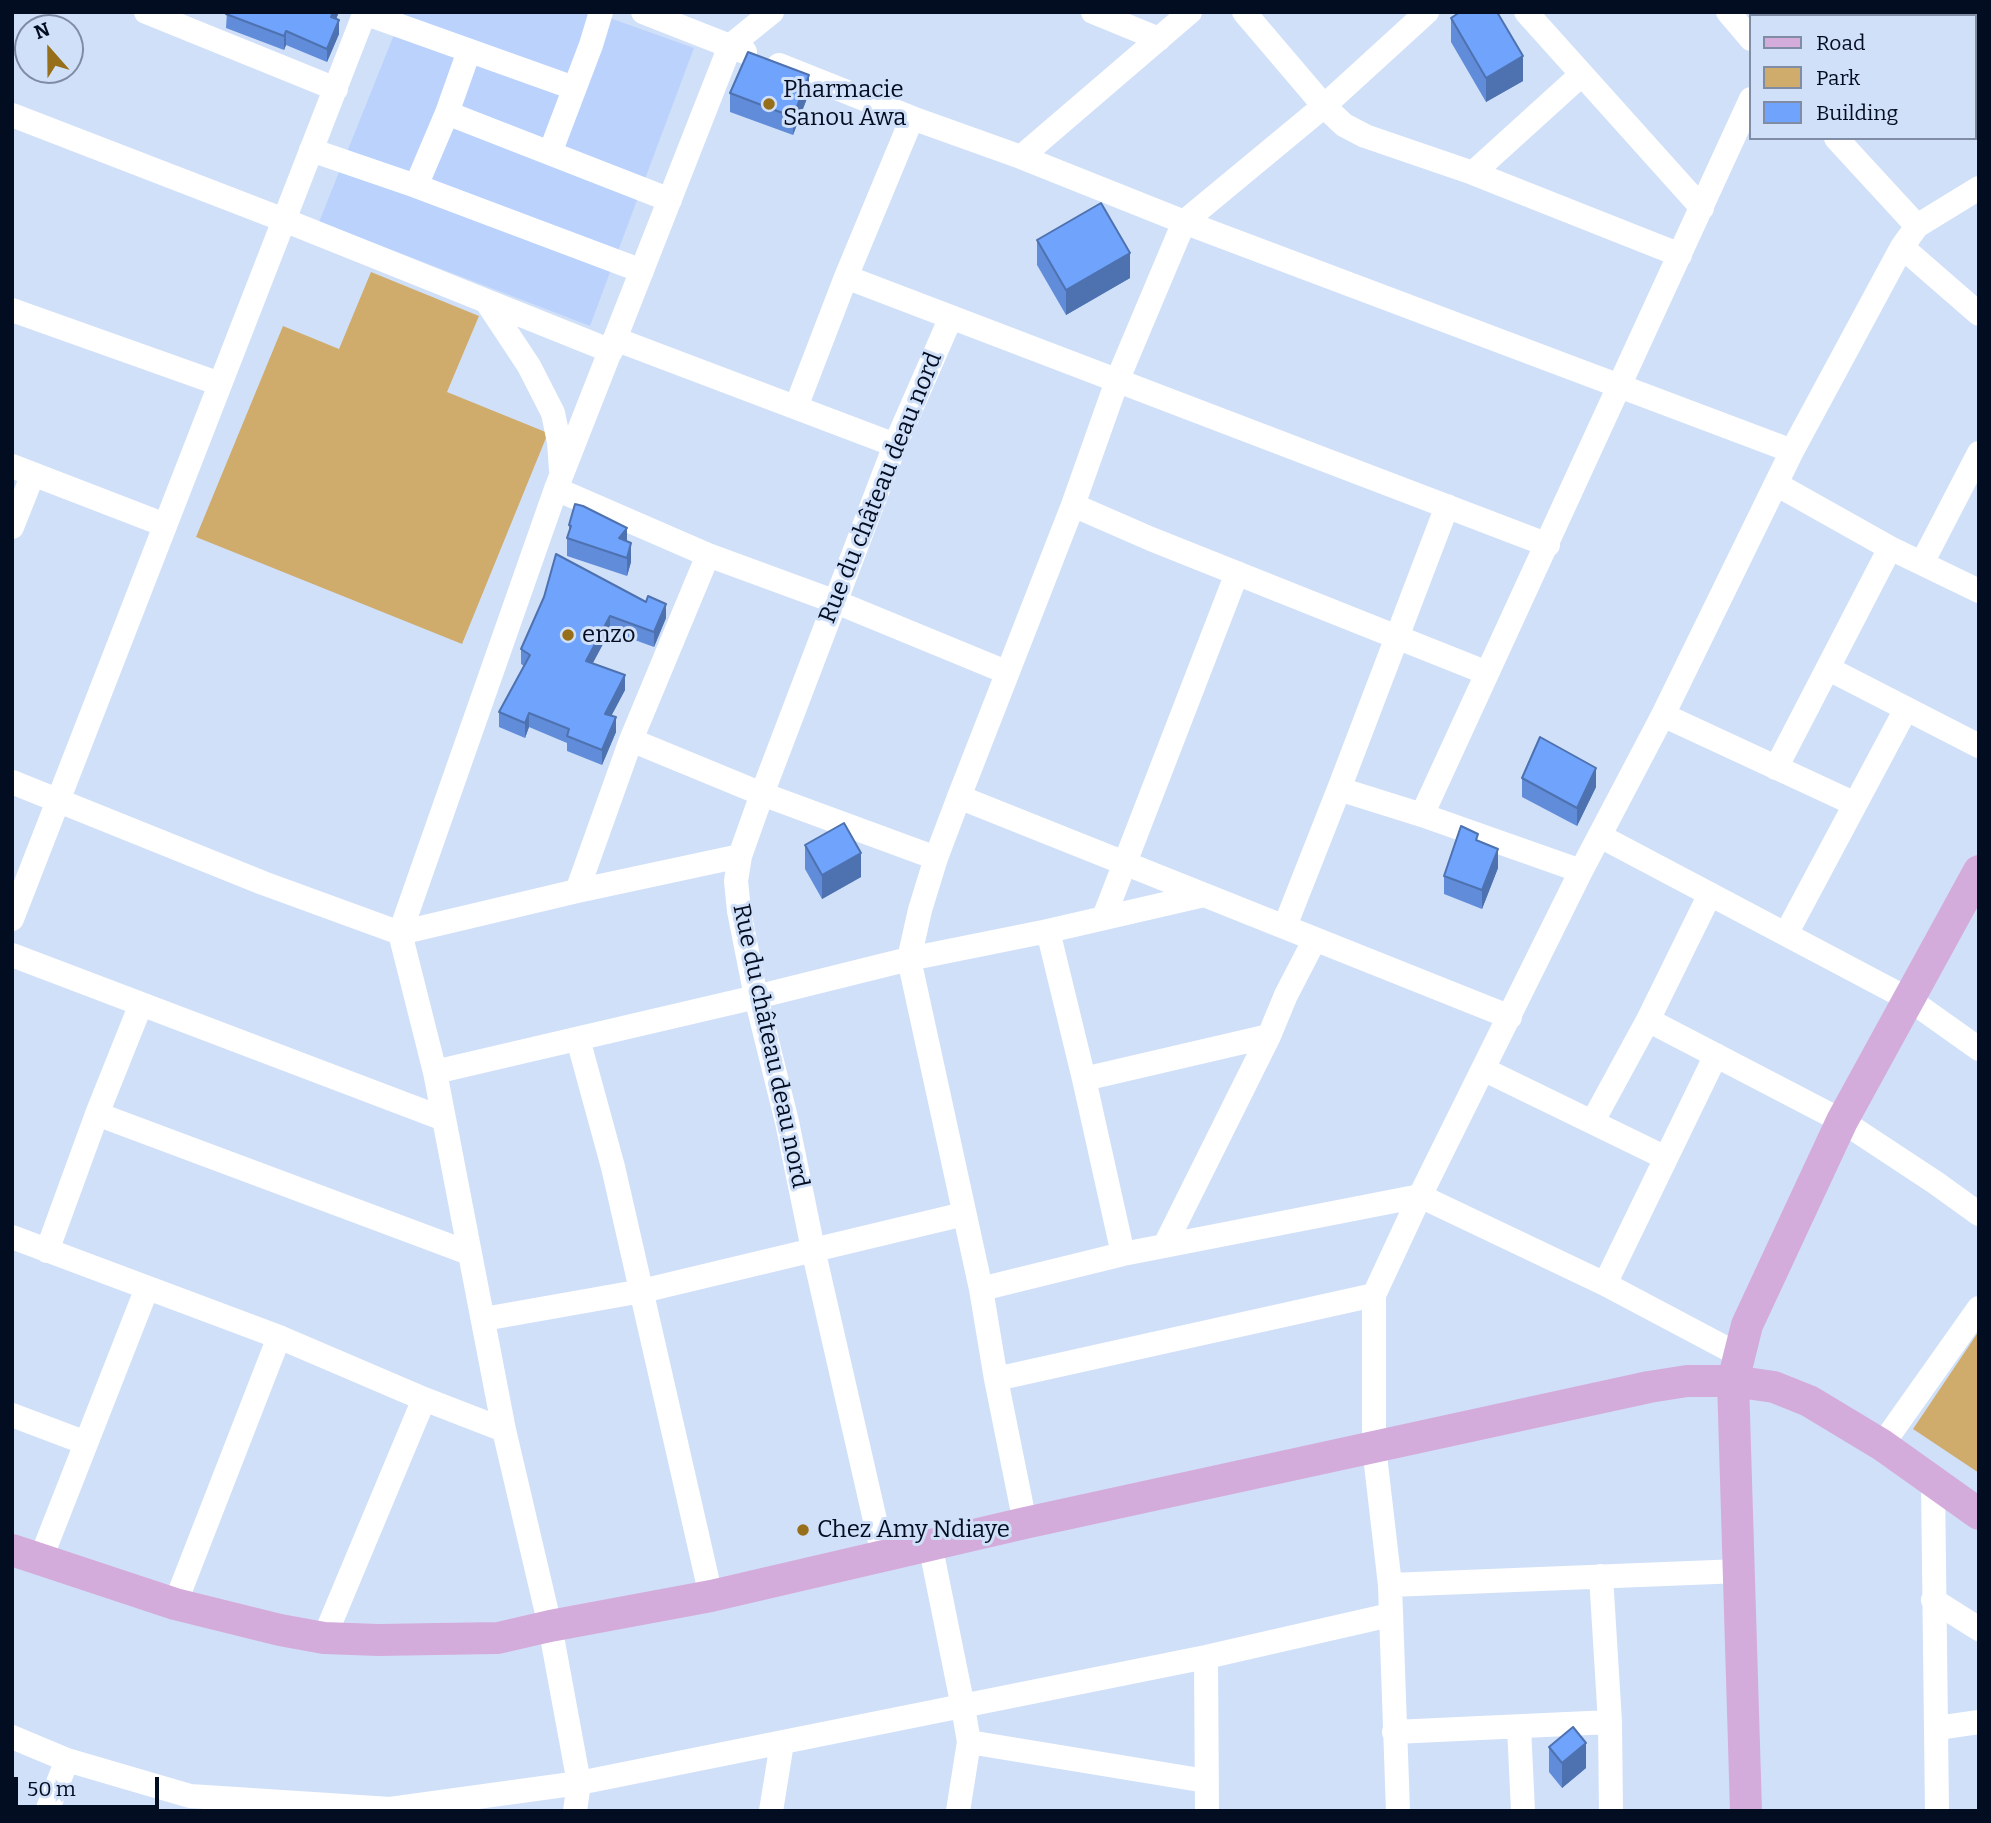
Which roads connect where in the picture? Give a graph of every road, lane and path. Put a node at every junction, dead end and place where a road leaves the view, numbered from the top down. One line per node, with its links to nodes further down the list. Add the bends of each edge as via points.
1 (146, 12): 18 (street)
2 (601, 12): 17 (street)
3 (643, 12): 14 (street)
4 (772, 12): 14 (street)
5 (1093, 12): 13 (street)
6 (1190, 12): 13 (street)
7 (1244, 12): 20 (street)
8 (1427, 12): 20 (street)
9 (1526, 12): 16 (street)
10 (1728, 12): 12 (street)
11 (365, 13): 15 (street); 18 (street)
12 (1750, 38)
13 (1159, 39): 27 (street)
14 (730, 46): 23 (street); 31 (street)
15 (469, 51): 17 (street); 21 (street)
16 (1581, 75): 28 (street); 32 (street)
17 (573, 88): 26 (street)
18 (336, 89): 25 (street)
19 (1750, 101): 32 (street)
20 (1324, 106): 28 (street, via 1344,125 1365,136); 34 (street)
21 (447, 113): 26 (street); 29 (street)
22 (12, 115): 33 (street)
23 (912, 118): 27 (street); 39 (street)
24 (1838, 140): 35 (street)
25 (312, 150): 29 (street); 33 (street)
26 (550, 153): 31 (street)
27 (1021, 157): 34 (street)
28 (1473, 173): 37 (street)
29 (416, 186): 38 (street)
30 (1979, 188): 35 (street)
31 (670, 200): 38 (street)
32 (1702, 208): 37 (street)
33 (284, 220): 40 (street); 46 (street)
34 (1185, 222): 45 (street); 47 (street)
35 (1917, 226): 36 (street)
36 (1902, 247): 42 (street); 50 (street)
37 (1680, 255): 47 (street)
38 (642, 271): 44 (street)
39 (846, 277): 43 (street); 48 (street)
40 (486, 301): 44 (street); 53 (street, via 529,366 553,413)
41 (12, 310): 46 (street)
42 (1979, 314)
43 (951, 317): 45 (street); 49 (street, Rue du château deau nord)
44 (613, 345): 48 (street); 53 (street)
45 (1117, 381): 55 (street); 56 (street)
46 (220, 384): 57 (street)
47 (1620, 385): 50 (street); 59 (street)
48 (796, 407): 49 (street)
49 (895, 445): 65 (street, Rue du château deau nord)
50 (1792, 451): 54 (street)
51 (1979, 453): 62 (street)
52 (23, 470): 57 (street); 58 (street)
53 (559, 482): 61 (street); 95 (street)
54 (1776, 484): 60 (street); 71 (street)
55 (1073, 505): 63 (street); 68 (street)
56 (1447, 506): 59 (street); 66 (street)
57 (165, 525): 79 (street)
58 (12, 527)
59 (1548, 545): 69 (street)
60 (1890, 548): 62 (street); 67 (street)
61 (709, 555): 65 (street); 72 (street)
62 (1922, 563): 64 (street)
63 (1237, 573): 66 (street); 85 (street)
64 (1979, 591)
65 (836, 602): 68 (street); 77 (street, Rue du château deau nord)
66 (1397, 638): 69 (street); 76 (street)
67 (1829, 669): 70 (street); 74 (street)
68 (1006, 671): 78 (street)
69 (1487, 673): 81 (street)
70 (1906, 709): 73 (street); 80 (street)
71 (1663, 715): 74 (street); 82 (street)
72 (631, 740): 77 (street); 88 (street)
73 (1979, 746)
74 (1776, 768): 80 (street)
75 (12, 782): 79 (street)
76 (1339, 789): 81 (street); 93 (street)
77 (762, 794): 83 (street, Rue du château deau nord); 84 (street)
78 (958, 797): 84 (street); 85 (street)
79 (58, 800): 92 (street); 95 (street)
80 (1855, 804): 96 (street)
81 (1422, 815): 86 (street)
82 (1600, 836): 86 (street); 89 (street)
83 (740, 856): 88 (street); 100 (street, Rue du château deau nord, via 736,881 739,911)
84 (936, 859): 99 (street)
85 (1125, 864): 90 (street); 91 (street)
86 (1581, 871): 103 (street)
87 (1979, 871): 101 (main road)
88 (576, 891): 95 (street)
89 (1710, 894): 96 (street); 104 (street)
90 (1204, 895): 91 (street); 93 (street)
91 (1104, 917): 94 (street)
92 (12, 919)
93 (1285, 926): 97 (street)
94 (1048, 931): 99 (street); 111 (street)
95 (400, 933): 110 (street)
96 (1786, 934): 101 (street)
97 (1315, 939): 103 (street); 105 (street)
98 (12, 955): 102 (street)
99 (909, 959): 100 (street); 118 (street)
100 (756, 997): 106 (street); 122 (street, Rue du château deau nord)
101 (1910, 1000): 107 (street); 115 (main road)
102 (141, 1004): 112 (street); 113 (street)
103 (1510, 1017): 109 (street)
104 (1648, 1020): 108 (street); 114 (street)
105 (1269, 1036): 111 (street); 121 (street)
106 (578, 1039): 110 (street); 129 (street)
107 (1979, 1049)
108 (1716, 1055): 115 (street); 116 (street)
109 (1483, 1069): 114 (street); 117 (street)
110 (435, 1072): 113 (street)
111 (1084, 1079): 125 (street)
112 (97, 1114): 123 (street); 124 (street)
113 (444, 1119): 124 (street)
114 (1593, 1121): 116 (street)
115 (1842, 1121): 119 (street); 134 (main road, via 1747,1325)
116 (1666, 1158): 126 (street)
117 (1420, 1196): 121 (street); 126 (street); 130 (street)
118 (964, 1214): 122 (street); 128 (street)
119 (1979, 1214)
120 (12, 1237): 123 (street)
121 (1165, 1245): 125 (street)
122 (813, 1249): 129 (street); 147 (street, Rue du château deau nord)
123 (47, 1251): 127 (street)
124 (469, 1253): 132 (street)
125 (1123, 1254): 128 (street)
126 (1605, 1284): 134 (street)
127 (147, 1288): 133 (street); 139 (street)
128 (981, 1289): 135 (street)
129 (642, 1291): 132 (street); 151 (street)
130 (1374, 1294): 135 (street); 141 (street)
131 (1979, 1308): 140 (street)
132 (484, 1320): 138 (street)
133 (279, 1337): 136 (street); 153 (street)
134 (1736, 1368): 140 (main road, via 1809,1401); 141 (main road); 148 (main road)
135 (996, 1379): 144 (street)
136 (424, 1399): 138 (street); 157 (street)
137 (12, 1415): 139 (street)
138 (504, 1430): 155 (street)
139 (86, 1443): 146 (street)
140 (1882, 1446): 142 (main road)
141 (1374, 1447): 144 (main road); 150 (street)
142 (1933, 1481): 143 (main road); 152 (street)
143 (1979, 1514)
144 (1024, 1523): 145 (main road)
145 (930, 1544): 147 (main road); 159 (street)
146 (27, 1554): 153 (main road)
147 (883, 1555): 151 (main road)
148 (1740, 1571): 149 (street); 182 (main road)
149 (1601, 1576): 150 (street); 160 (street)
150 (1390, 1585): 154 (street)
151 (711, 1596): 155 (main road)
152 (1933, 1600): 156 (street); 163 (street)
153 (175, 1604): 157 (main road)
154 (1390, 1615): 158 (street); 164 (street)
155 (550, 1626): 157 (main road, via 498,1638); 170 (street)
156 (1979, 1629)
157 (324, 1638)
158 (1206, 1657): 159 (street); 169 (street)
159 (963, 1707): 166 (street); 167 (street)
160 (1610, 1722): 162 (street); 181 (street)
161 (1979, 1722): 163 (street)
162 (1520, 1727): 164 (street); 180 (street)
163 (1937, 1728): 183 (street)
164 (1394, 1732): 179 (street)
165 (12, 1737): 168 (street)
166 (968, 1742): 169 (street); 177 (street)
167 (782, 1743): 170 (street); 176 (street)
168 (68, 1760): 171 (street); 174 (street)
169 (1206, 1781): 178 (street)
170 (579, 1783): 173 (street); 175 (street)
171 (189, 1803): 172 (street)
172 (292, 1806): 173 (street)
173 (390, 1810)
174 (47, 1811)
175 (575, 1811)
176 (771, 1811)
177 (958, 1811)
178 (1207, 1811)
179 (1398, 1811)
180 (1523, 1811)
181 (1611, 1811)
182 (1746, 1811)
183 (1937, 1811)

